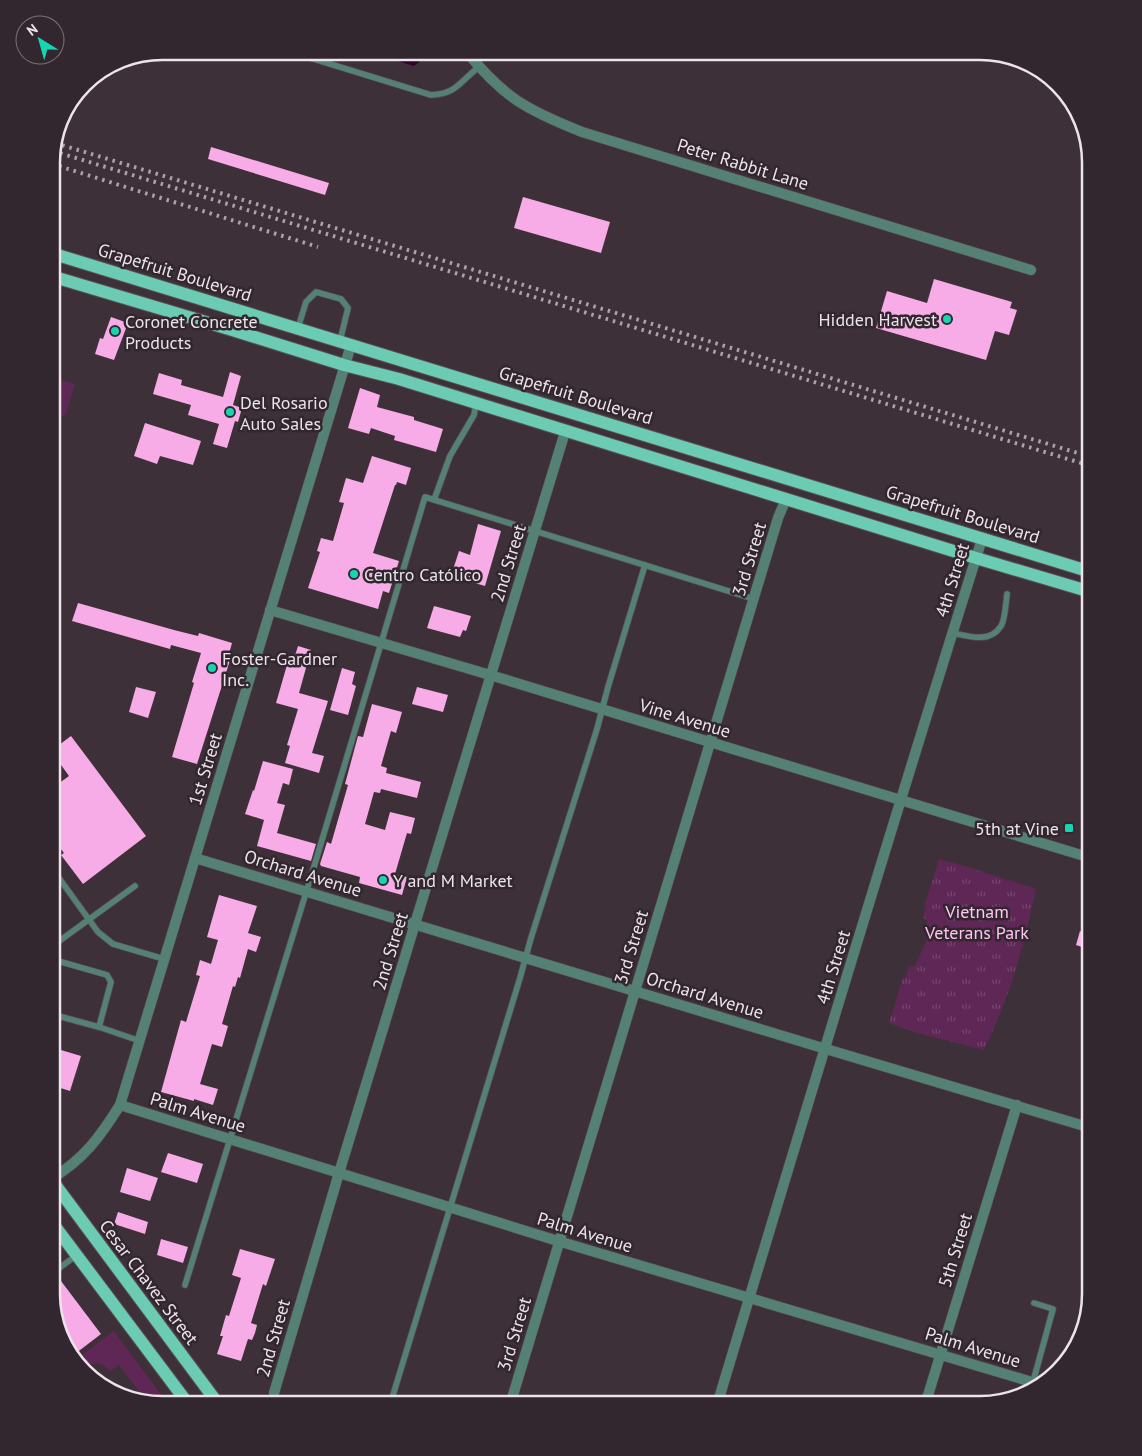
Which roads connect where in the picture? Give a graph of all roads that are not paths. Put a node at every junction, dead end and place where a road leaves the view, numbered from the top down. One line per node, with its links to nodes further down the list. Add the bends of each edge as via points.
1 (317, 60): 3 (lane, via 431,95 445,94 456,88)
2 (473, 60): 3 (street, Peter Rabbit Lane)
3 (479, 67): 5 (street, Peter Rabbit Lane, via 516,101 582,132)
4 (60, 255): 7 (main road, Grapefruit Boulevard)
5 (1031, 270)
6 (60, 278): 9 (main road)
7 (298, 328): 8 (main road, Grapefruit Boulevard); 8 (lane, via 306,302 316,292 341,299 348,308)
8 (345, 343): 9 (street, 1st Street); 15 (main road, Grapefruit Boulevard)
9 (344, 365): 10 (main road); 22 (street, 1st Street)
10 (476, 404): 11 (main road); 13 (lane, via 474,414 450,456)
11 (564, 432): 12 (main road); 14 (street, 2nd Street)
12 (786, 498): 16 (main road); 21 (street, 3rd Street)
13 (434, 500): 14 (lane); 24 (lane, via 425,497)
14 (534, 531): 17 (lane); 25 (street, 2nd Street)
15 (982, 539): 16 (street, 4th Street); 18 (main road, Grapefruit Boulevard)
16 (976, 558): 19 (main road); 23 (street, 4th Street)
17 (645, 565): 21 (lane); 26 (lane)
18 (1082, 569)
19 (1082, 589)
20 (1007, 594): 23 (lane, via 1001,626 990,636 980,638)
21 (754, 599): 27 (street, 3rd Street)
22 (270, 610): 24 (street, Vine Avenue); 30 (street, 1st Street)
23 (952, 633): 28 (street, 4th Street)
24 (381, 643): 25 (street, Vine Avenue); 33 (lane)
25 (490, 675): 26 (street, Vine Avenue); 35 (street, 2nd Street)
26 (602, 709): 27 (street, Vine Avenue); 37 (lane)
27 (710, 742): 28 (street, Vine Avenue); 40 (street, 3rd Street)
28 (900, 800): 29 (street, Vine Avenue); 44 (street, 4th Street)
29 (1082, 855)
30 (195, 858): 33 (street, Orchard Avenue); 38 (street, 1st Street)
31 (60, 880): 34 (lane)
32 (135, 886): 34 (lane)
33 (306, 891): 35 (street, Orchard Avenue); 48 (lane)
34 (89, 920): 36 (lane); 38 (lane, via 113,944)
35 (415, 924): 37 (street, Orchard Avenue); 50 (street, 2nd Street)
36 (60, 941)
37 (525, 957): 40 (street, Orchard Avenue); 52 (lane)
38 (164, 958): 43 (street, 1st Street)
39 (60, 961): 42 (lane, via 107,975 111,982)
40 (635, 991): 44 (street, Orchard Avenue); 54 (street, 3rd Street)
41 (60, 1016): 42 (lane)
42 (100, 1027): 43 (lane)
43 (140, 1040): 45 (street, 1st Street)
44 (826, 1049): 46 (street, Orchard Avenue); 58 (street, 4th Street)
45 (120, 1105): 48 (street, Palm Avenue); 49 (street, 1st Street, via 87,1150)
46 (1017, 1105): 47 (street, Orchard Avenue); 60 (street, 5th Street)
47 (1082, 1125)
48 (229, 1139): 50 (street, Palm Avenue); 57 (lane)
49 (60, 1173)
50 (339, 1173): 52 (street, Palm Avenue); 63 (street, 2nd Street)
51 (60, 1191): 65 (main road, Cesar Chavez Street)
52 (450, 1208): 54 (street, Palm Avenue); 66 (lane)
53 (60, 1233): 55 (main road)
54 (558, 1241): 58 (street, Palm Avenue); 67 (street, 3rd Street)
55 (77, 1255): 56 (lane); 64 (main road)
56 (60, 1267)
57 (185, 1285)
58 (749, 1298): 60 (street, Palm Avenue); 68 (street, 4th Street)
59 (1034, 1303): 61 (lane, via 1053,1310)
60 (940, 1354): 62 (street, Palm Avenue); 69 (street, 5th Street)
61 (1038, 1378)
62 (1031, 1382)
63 (274, 1393)
64 (182, 1396)
65 (213, 1396)
66 (393, 1396)
67 (513, 1396)
68 (720, 1396)
69 (928, 1396)

